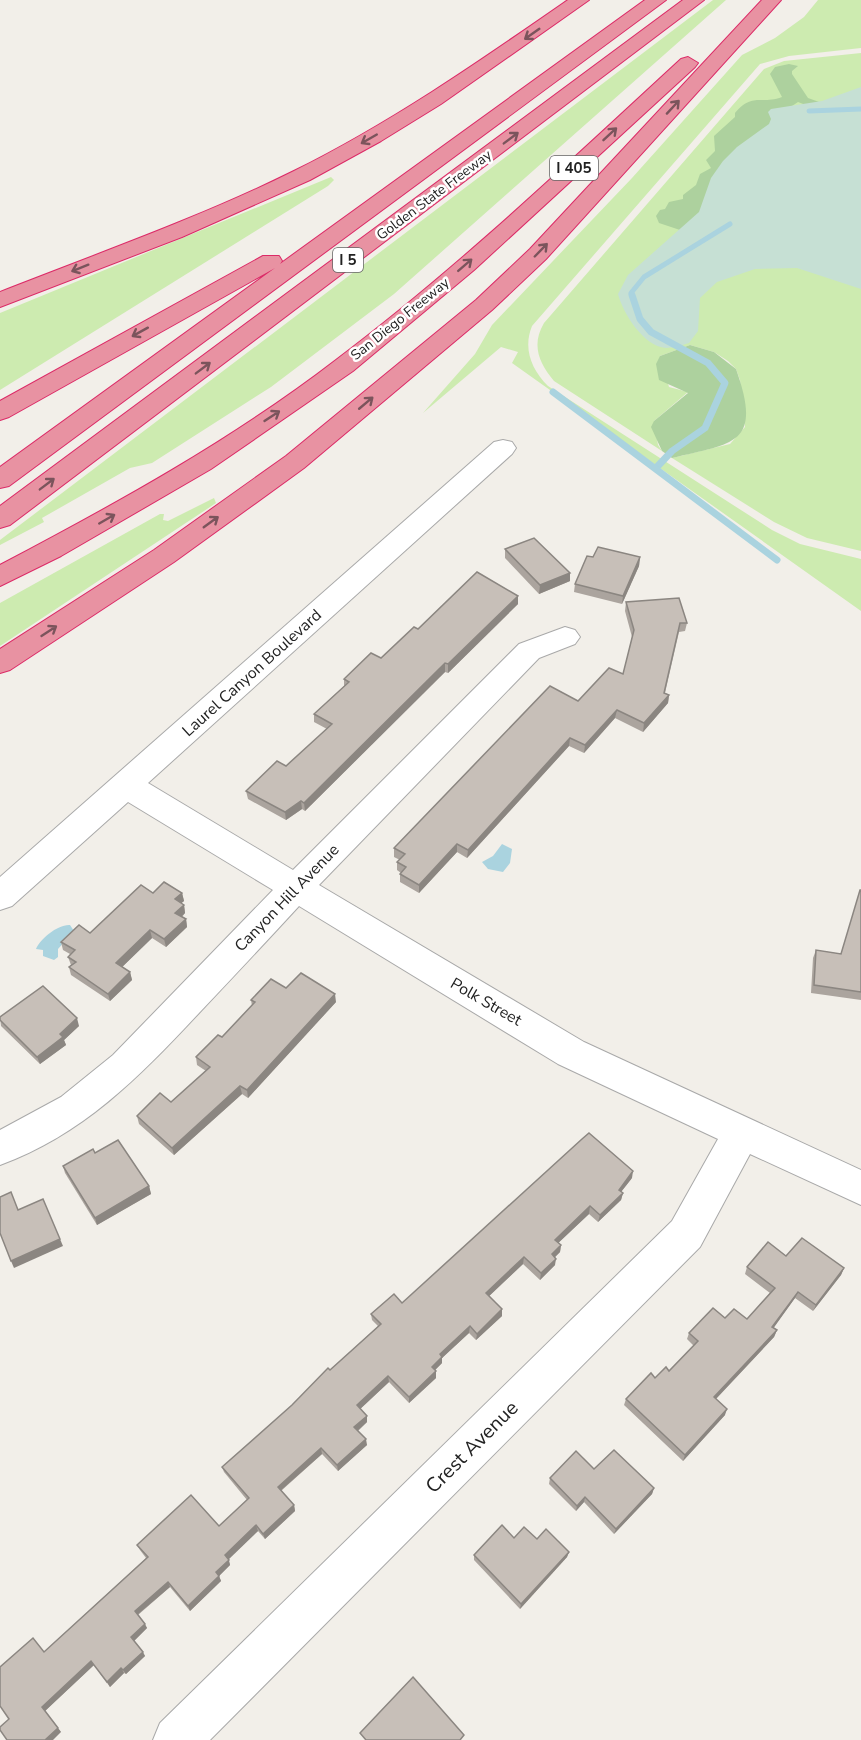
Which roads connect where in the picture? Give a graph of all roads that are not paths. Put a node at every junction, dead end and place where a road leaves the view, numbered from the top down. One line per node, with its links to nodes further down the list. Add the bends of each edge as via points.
1 (580, 0): 8 (highway, one-way to 8, via 427,105)
2 (637, 0): 9 (highway, I 5)
3 (657, 0): 15 (highway)
4 (671, 0): 16 (highway)
5 (695, 0): 17 (highway, Golden State Freeway / I 5, one-way to 5)
6 (754, 0): 18 (highway, San Diego Freeway / I 405, one-way to 6, via 184,475 389,331 478,255)
7 (772, 0): 20 (highway, one-way to 7, via 164,556 295,462 484,305 538,254)
8 (289, 181): 10 (highway); 11 (highway, one-way to 11)
9 (284, 254): 12 (highway, one-way to 12); 14 (highway, I 5)
10 (0, 277)
11 (0, 300)
12 (0, 412)
13 (503, 448): 21 (street, Laurel Canyon Boulevard)
14 (0, 461)
15 (0, 480)
16 (0, 494)
17 (0, 519)
18 (0, 577)
19 (565, 637): 22 (street, Canyon Hill Avenue, via 529,651)
20 (0, 663)
21 (127, 786): 22 (street, Polk Street); 23 (street, Laurel Canyon Boulevard)
22 (295, 889): 24 (street, Polk Street, via 571,1053); 25 (street, Canyon Hill Avenue, via 126,1066 74,1108)
23 (0, 897)
24 (741, 1134): 26 (street, Polk Street); 27 (street, Crest Avenue, via 686,1234)
25 (0, 1148)
26 (861, 1188)
27 (187, 1736)

